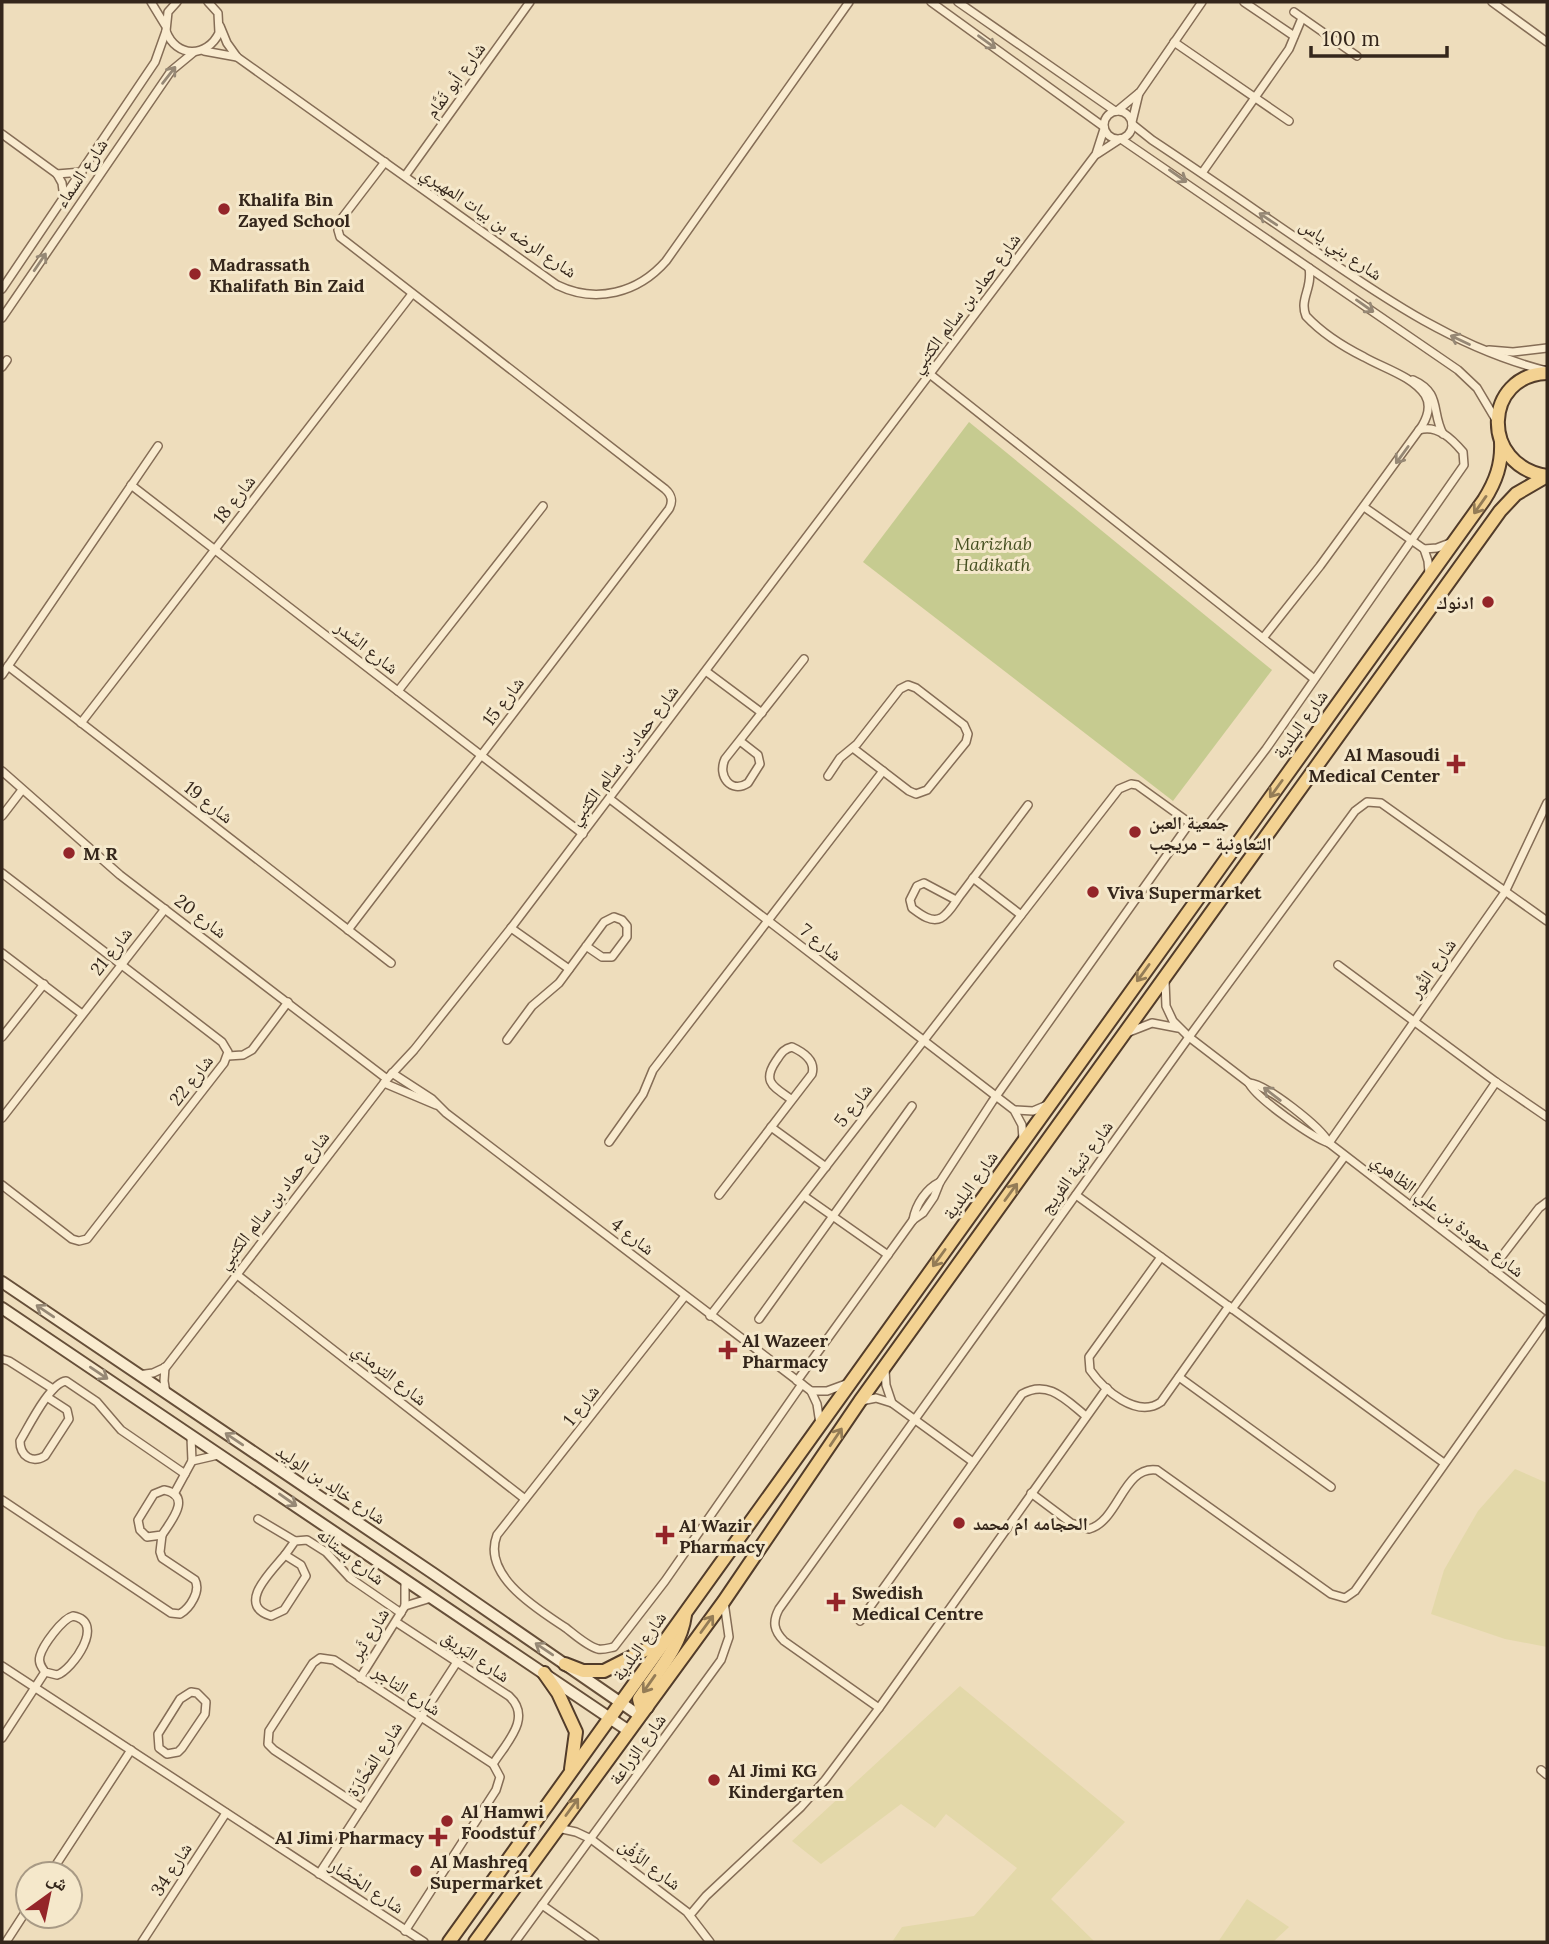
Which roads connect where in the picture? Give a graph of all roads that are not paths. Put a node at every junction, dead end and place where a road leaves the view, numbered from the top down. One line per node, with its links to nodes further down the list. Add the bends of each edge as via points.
1 (150, 2): 14 (street)
2 (177, 2): 14 (street, شارع السماء, via 168,12)
3 (208, 2): 13 (street, شارع الرضه بن بيات المهيري, via 218,13)
4 (530, 2): 34 (street, شارع أبو تَمَّام)
5 (931, 2): 26 (street, one-way to 26)
6 (958, 2): 23 (street)
7 (1202, 2): 16 (street)
8 (1244, 2): 15 (street)
9 (1492, 2): 17 (street)
10 (850, 3): 34 (street, شارع الرضه بن بيات المهيري, via 666,261 632,288 599,295 557,285)
11 (1294, 12): 12 (street)
12 (1302, 18): 15 (street); 19 (street)
13 (220, 26): 18 (street, شارع السماء, via 212,44); 20 (street, شارع الرضه بن بيات المهيري)
14 (165, 28): 18 (street, via 176,47); 31 (street, شارع السماء, via 155,62)
15 (1294, 36): 22 (street)
16 (1174, 42): 21 (street); 22 (street)
17 (1547, 42)
18 (197, 52): 20 (street, شارع الرضه بن بيات المهيري); 41 (street, شارع السماء, one-way to 18, via 171,71)
19 (1357, 56)
20 (237, 57): 30 (street, شارع الرضه بن بيات المهيري)
21 (1140, 92): 23 (street); 25 (street)
22 (1255, 98): 24 (street); 32 (street)
23 (1116, 111): 25 (street, via 1126,114); 26 (street, via 1107,116)
24 (1289, 121)
25 (1132, 123): 28 (street, via 1130,133); 32 (street, شارع بني ياس)
26 (1104, 128): 28 (street, via 1108,136); 29 (street, شارع حماد بن سالم الكتبي)
27 (2, 134): 33 (street)
28 (1121, 139): 29 (street, شارع حماد بن سالم الكتبي); 36 (street, شارع بني ياس, one-way to 36)
29 (1096, 154): 47 (street, شارع حماد بن سالم الكتبي)
30 (385, 162): 34 (street, شارع الرضه بن بيات المهيري); 40 (street, via 341,219 338,230 343,240)
31 (82, 172): 33 (street); 35 (street, شارع السماء)
32 (1202, 173): 43 (street, شارع بني ياس, one-way to 32, via 1376,293)
33 (57, 174): 35 (street)
34 (405, 176)
35 (64, 198): 38 (street, شارع السماء)
36 (1309, 268): 37 (street, شارع بني ياس); 39 (street)
37 (1330, 282): 39 (street); 49 (street, شارع بني ياس, one-way to 49, via 1466,377 1485,399)
38 (2, 289)
39 (1309, 290): 48 (street, via 1303,306 1314,324 1354,352)
40 (412, 294): 60 (street, شارع 18); 74 (street, شارع 15, via 671,498 670,509)
41 (2, 318)
42 (1547, 348): 43 (street)
43 (1481, 350): 46 (street, شارع بني ياس)
44 (7, 360): 45 (street)
45 (2, 368)
46 (1547, 372): 49 (main road, via 1530,376 1510,390)
47 (931, 375): 63 (street); 66 (street, شارع حماد بن سالم الكتبي)
48 (1406, 379): 50 (street, via 1429,404); 51 (street, via 1418,382 1431,395)
49 (1497, 424): 52 (main road)
50 (1419, 430): 51 (street, via 1435,429); 57 (street, one-way to 57)
51 (1444, 435): 58 (street, via 1463,452 1464,465)
52 (1501, 442): 54 (main road, via 1514,462); 59 (main road, شارع البلدية, one-way to 59, via 1491,489)
53 (158, 446): 55 (street)
54 (1547, 476): 101 (main road, شارع البلدية, via 1516,494 1500,511)
55 (131, 485): 60 (street, شارع السَّدر); 65 (street)
56 (543, 506): 69 (street)
57 (1364, 507): 58 (street); 63 (street)
58 (1413, 541): 61 (street); 68 (street)
59 (1455, 541): 61 (street); 62 (main road, شارع البلدية)
60 (215, 550): 69 (street, شارع السَّدر); 71 (street, شارع 18)
61 (1424, 550): 62 (street)
62 (1427, 579): 117 (main road, شارع البلدية, one-way to 117)
63 (1263, 638): 68 (street)
64 (804, 659): 70 (street)
65 (8, 666): 67 (street); 71 (street, شارع 19)
66 (707, 671): 70 (street); 79 (street, شارع حماد بن سالم الكتبي)
67 (2, 675)
68 (1314, 678): 83 (street, via 1209,824 1200,828)
69 (398, 691): 74 (street, شارع السَّدر)
70 (762, 712): 72 (street)
71 (81, 723): 94 (street, شارع 19)
72 (740, 741): 72 (street, via 722,768 725,780 740,787 748,783 760,761)
73 (853, 748): 76 (street); 76 (street, via 908,685 966,727 966,742 924,793 913,793); 77 (street)
74 (482, 756): 84 (street, شارع السَّدر); 94 (street, شارع 15)
75 (2, 771): 78 (street, شارع 20)
76 (883, 771): 91 (street)
77 (828, 776)
78 (22, 790): 82 (street); 89 (street, شارع 20)
79 (610, 799): 84 (street, شارع حماد بن سالم الكتبي); 91 (street, شارع 7)
80 (1547, 803): 87 (street, شارع النُّور)
81 (1028, 805): 86 (street)
82 (2, 816)
83 (1189, 824): 90 (street, شارع 5, via 1138,785 1124,786); 115 (street)
84 (583, 834): 93 (street, شارع حماد بن سالم الكتبي)
85 (2, 873): 98 (street, شارع 22)
86 (974, 878): 88 (street); 90 (street)
87 (1504, 892): 92 (street, شارع ثنية الفريج); 105 (street, شارع النُّور); 109 (street, شارع ثنية الفريج, via 1387,807 1367,802 1355,811)
88 (957, 900): 88 (street, via 945,915 932,919 912,908 910,900 924,883)
89 (165, 909): 98 (street, شارع 21); 103 (street, شارع 20)
90 (1021, 915): 111 (street, شارع 5)
91 (768, 921): 111 (street, شارع 7); 126 (street, via 653,1070 643,1094)
92 (1547, 921)
93 (511, 929): 100 (street); 113 (street, شارع حماد بن سالم الكتبي)
94 (348, 930): 97 (street, شارع 19)
95 (586, 946): 95 (street, via 607,920 618,918 627,926 627,937 612,957 602,957); 100 (street)
96 (2, 953): 102 (street)
97 (391, 963)
98 (120, 964): 104 (street, شارع 21); 112 (street, شارع 22, via 222,1042)
99 (1338, 965): 105 (street)
100 (569, 969): 110 (street, via 555,988 532,1006)
101 (1166, 976): 106 (street, شارع حمودة بن علي الظاهري, via 1166,1006); 108 (main road, شارع البلدية)
102 (44, 984): 104 (street); 107 (street)
103 (288, 1002): 112 (street, via 252,1050); 113 (street, شارع 20)
104 (82, 1014): 120 (street, شارع 21)
105 (1415, 1021): 114 (street); 127 (street, شارع النُّور)
106 (1179, 1028): 108 (street, via 1152,1023); 109 (street, شارع حمودة بن علي الظاهري)
107 (2, 1037)
108 (1122, 1037): 151 (main road, شارع البلدية, one-way to 108)
109 (1189, 1037): 127 (street, شارع حمودة بن علي الظاهري, via 1249,1083 1263,1086); 132 (street, شارع ثنية الفريج)
110 (507, 1040)
111 (923, 1041): 115 (street, شارع 7); 129 (street, شارع 5)
112 (228, 1056): 130 (street, شارع 22, via 87,1239 72,1239)
113 (388, 1078): 118 (street, شارع 4); 118 (street, شارع 4, via 429,1097); 140 (street, شارع حماد بن سالم الكتبي)
114 (1496, 1082): 122 (street); 135 (street)
115 (996, 1097): 121 (street, شارع 7); 137 (street, via 926,1209)
116 (792, 1100): 116 (street, via 814,1067 811,1059 792,1047 784,1050 768,1077); 124 (street)
117 (1050, 1103): 121 (street, via 1033,1111); 125 (main road, شارع البلدية)
118 (436, 1105): 142 (street, شارع 4)
119 (912, 1106): 136 (street)
120 (5, 1109): 123 (street, شارع 21)
121 (1014, 1110): 125 (street, via 1022,1125)
122 (1547, 1117)
123 (2, 1118)
124 (771, 1127): 129 (street); 131 (street)
125 (1023, 1141): 155 (main road, شارع البلدية, one-way to 155)
126 (609, 1142)
127 (1329, 1143): 128 (street, شارع حمودة بن علي الظاهري)
128 (1345, 1156): 135 (street, شارع حمودة بن علي الظاهري); 144 (street)
129 (825, 1167): 133 (street, شارع 5)
130 (2, 1185)
131 (719, 1195)
132 (1076, 1195): 138 (street); 164 (street, شارع ثنية الفريج)
133 (804, 1196): 136 (street); 146 (street, شارع 5)
134 (1547, 1202): 139 (street)
135 (1411, 1206): 139 (street, شارع حمودة بن علي الظاهري)
136 (832, 1216): 137 (street); 147 (street)
137 (888, 1255): 154 (street)
138 (1161, 1257): 144 (street); 156 (street, via 1089,1357 1090,1370)
139 (1493, 1269): 145 (street, شارع حمودة بن علي الظاهري)
140 (236, 1274): 150 (street, شارع حماد بن سالم الكتبي); 175 (street, شارع الترمذي)
141 (2, 1282): 152 (street, شارع خالِد بن الوليد, one-way to 141)
142 (685, 1296): 146 (street, شارع 4); 175 (street, شارع 1)
143 (2, 1307): 166 (street, one-way to 166)
144 (1230, 1308): 153 (street); 170 (street)
145 (1547, 1311)
146 (710, 1316): 154 (street, شارع 4)
147 (758, 1319)
148 (1547, 1319): 170 (street)
149 (2, 1359): 157 (street)
150 (166, 1367): 152 (street); 159 (street)
151 (885, 1367): 161 (main road, شارع البلدية); 162 (street)
152 (138, 1375): 159 (street, شارع خالِد بن الوليد)
153 (1179, 1377): 156 (street, via 1161,1402 1147,1409 1131,1405); 172 (street)
154 (799, 1382): 158 (street, شارع 4); 175 (street, شارع 1, via 665,1581 614,1647 590,1646 519,1596 505,1577 494,1552 495,1539)
155 (850, 1382): 158 (street, via 827,1391); 165 (main road, شارع البلدية)
156 (1107, 1388): 163 (street)
157 (53, 1389): 160 (street); 171 (street, via 59,1382 70,1383 97,1402 121,1430)
158 (811, 1391): 165 (street)
159 (166, 1394): 190 (street, شارع خالِد بن الوليد, one-way to 159)
160 (47, 1397): 160 (street, via 67,1410 69,1419 46,1456 30,1459 21,1451 20,1441)
161 (860, 1401): 162 (street, via 876,1398); 183 (main road, شارع البلدية, one-way to 161)
162 (892, 1403): 164 (street)
163 (1086, 1416): 169 (street, via 1050,1389 1030,1389); 173 (street)
164 (914, 1419): 169 (street); 197 (street, شارع ثنية الفريج, via 775,1616 774,1626 784,1641)
165 (820, 1425): 185 (main road, شارع البلدية)
166 (191, 1434): 167 (street); 168 (street)
167 (221, 1454): 168 (street); 181 (street, one-way to 181)
168 (192, 1461): 171 (street)
169 (973, 1462): 186 (street)
170 (1444, 1463): 173 (street, via 1355,1591 1345,1598 1331,1594 1157,1470 1138,1474 1102,1522 1089,1529 1071,1523)
171 (185, 1474): 174 (street)
172 (1331, 1487)
173 (1031, 1493): 197 (street)
174 (174, 1494): 178 (street, via 178,1509); 178 (street, via 164,1490 154,1494 138,1520 147,1537)
175 (525, 1499)
176 (2, 1500): 178 (street, via 171,1613 180,1614 198,1585 162,1558)
177 (258, 1519): 179 (street)
178 (162, 1535)
179 (295, 1541): 180 (street, شارع بستانه); 184 (street, شارع بستانه, via 307,1539 350,1578)
180 (285, 1555): 180 (street, شارع بستانه, via 255,1600 256,1607 271,1616 284,1610 306,1576 301,1565)
181 (405, 1580): 182 (street); 184 (street, شارع ثَبر)
182 (431, 1598): 184 (street, شارع ثَبر); 193 (street)
183 (724, 1601): 198 (main road, شارع البلدية, one-way to 183); 211 (street, شارع الزراعة, via 729,1637 721,1660)
184 (403, 1609): 187 (street, شارع ثَبر)
185 (685, 1612): 188 (main road, شارع البلدية); 198 (main road, one-way to 198, via 679,1639 639,1699)
186 (860, 1621)
187 (396, 1622): 189 (street, شارع البَريق); 194 (street, شارع ثَبر)
188 (665, 1640): 190 (main road, via 604,1671 583,1671); 196 (main road, شارع البلدية)
189 (457, 1662): 199 (street, شارع المَحَّارَة); 205 (street, شارع البَريق, via 509,1696 518,1707 520,1719)
190 (565, 1664): 196 (street, شارع خالِد بن الوليد)
191 (2, 1666): 195 (street, شارع الحْضَار)
192 (46, 1672): 192 (street, via 40,1655 62,1621 73,1616 84,1620 88,1637 66,1670 57,1675); 195 (street)
193 (544, 1673): 200 (street); 207 (main road, via 576,1732)
194 (360, 1678): 199 (street, شارع التاجر); 208 (street, شارع التاجر, via 330,1658 316,1660 267,1739 274,1750)
195 (35, 1688): 202 (street); 203 (street, شارع الحْضَار)
196 (621, 1703): 198 (street, شارع خالِد بن الوليد); 200 (main road, شارع البلدية)
197 (879, 1708): 215 (street, via 808,1800)
198 (643, 1712): 201 (main road, شارع البلدية)
199 (421, 1717): 205 (street, شارع التاجر); 208 (street, شارع المَحَّارَة)
200 (611, 1717): 201 (street); 207 (main road, شارع البلدية)
201 (629, 1731): 210 (main road, شارع البلدية, one-way to 201)
202 (2, 1738)
203 (131, 1751): 206 (street, شارع الحْضَار); 212 (street)
204 (162, 1752): 204 (street, via 158,1734 180,1699 191,1692 203,1696 205,1714 182,1748 173,1754); 206 (street)
205 (493, 1764): 216 (street, via 499,1785)
206 (153, 1765): 209 (street, شارع الحْضَار)
207 (570, 1774): 219 (main road, شارع البلدية)
208 (362, 1808): 213 (street, شارع المَحَّارَة)
209 (226, 1813): 213 (street, شارع الحْضَار); 217 (street, شارع 34)
210 (558, 1828): 211 (street, شارع الزَّفْن); 220 (main road, شارع البلدية)
211 (591, 1839): 214 (street, شارع الزراعة); 215 (street, شارع الزَّفْن)
212 (59, 1860)
213 (319, 1874): 216 (street, شارع الحْضَار)
214 (542, 1905): 221 (street, شارع الزراعة); 222 (street)
215 (690, 1915): 223 (street, شارع الزَّفْن)
216 (405, 1931): 218 (street, شارع الحْضَار)
217 (142, 1942)
218 (423, 1942)
219 (448, 1942)
220 (475, 1942)
221 (515, 1942)
222 (595, 1942)
223 (710, 1942)

